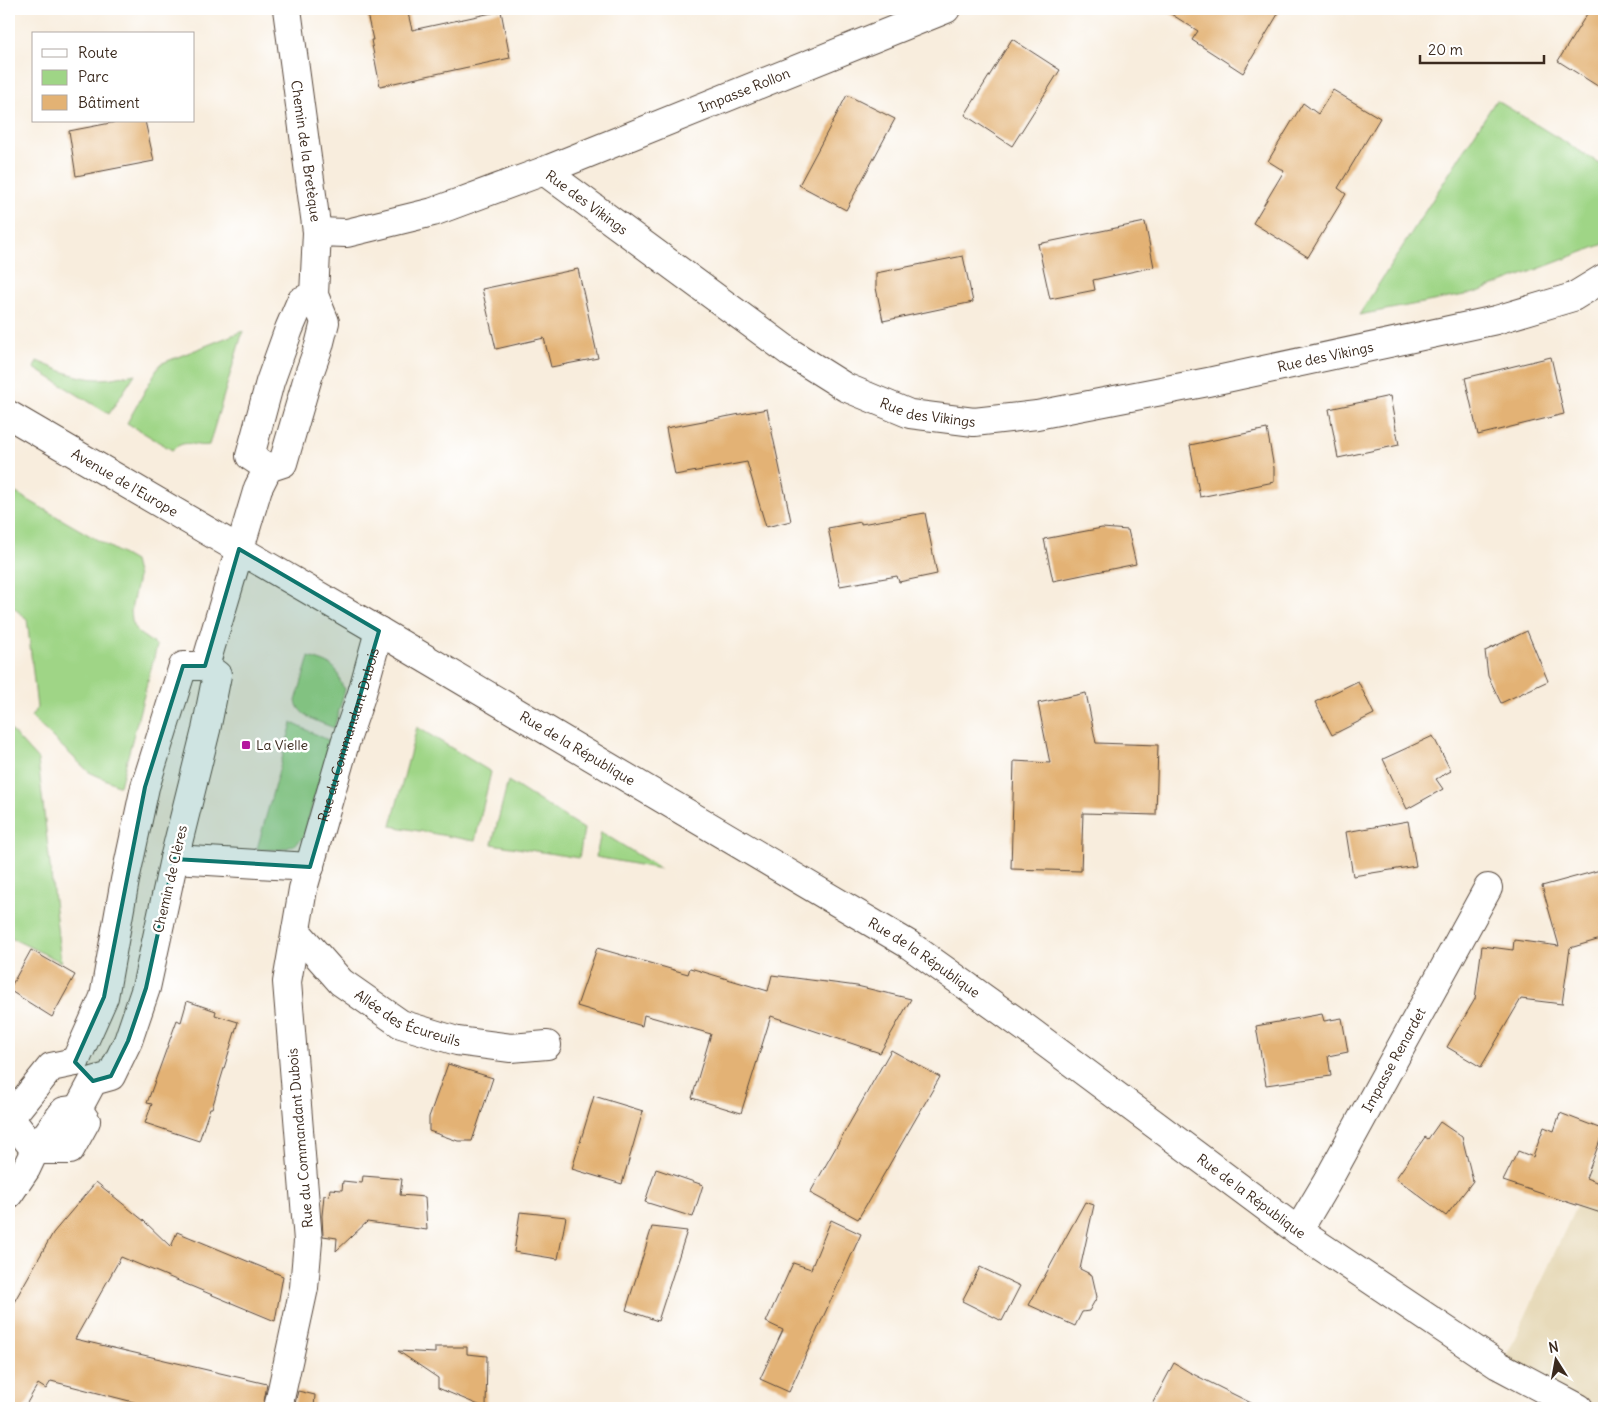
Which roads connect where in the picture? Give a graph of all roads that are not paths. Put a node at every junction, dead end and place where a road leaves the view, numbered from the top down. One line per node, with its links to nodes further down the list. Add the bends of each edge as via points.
1 (287, 9): 4 (street, Chemin de la Bretèque)
2 (946, 9): 3 (street, Impasse Rollon)
3 (544, 171): 4 (street, Rue des Vikings, via 433,212 347,233); 5 (street, Rue des Vikings, via 791,352 845,387 910,414 974,422 1037,415 1198,384 1496,320 1573,297)
4 (317, 232): 7 (street, Chemin de la Bretèque, via 314,295 325,322 283,463 268,468 258,488)
5 (1604, 278)
6 (9, 415): 7 (street, Avenue de l'Europe)
7 (239, 549): 8 (street, Rue de la République); 9 (street)
8 (379, 631): 11 (street, Rue du Commandant Dubois); 19 (street, Rue de la République, via 908,944)
9 (205, 666): 10 (street, Chemin de Clères, via 217,675); 15 (street, via 183,666 145,787 104,997)
10 (174, 859): 11 (street); 15 (street, Chemin de Clères, via 146,988 128,1040 111,1076)
11 (310, 867): 13 (street, Rue du Commandant Dubois)
12 (1488, 888): 19 (street, Impasse Renardet)
13 (296, 931): 14 (street, Allée des Écureuils, via 340,982 400,1024 457,1041 512,1048); 20 (street, Rue du Commandant Dubois, via 287,982 308,1241 304,1288)
14 (547, 1045)
15 (84, 1072): 16 (street, Chemin de Clères, via 51,1067); 17 (street, via 78,1109 86,1121 70,1150)
16 (9, 1119): 17 (street, Chemin de Clères)
17 (35, 1150): 18 (street)
18 (9, 1194)
19 (1298, 1231): 21 (street, Rue de la République, via 1498,1365)
20 (278, 1408)
21 (1579, 1408)

